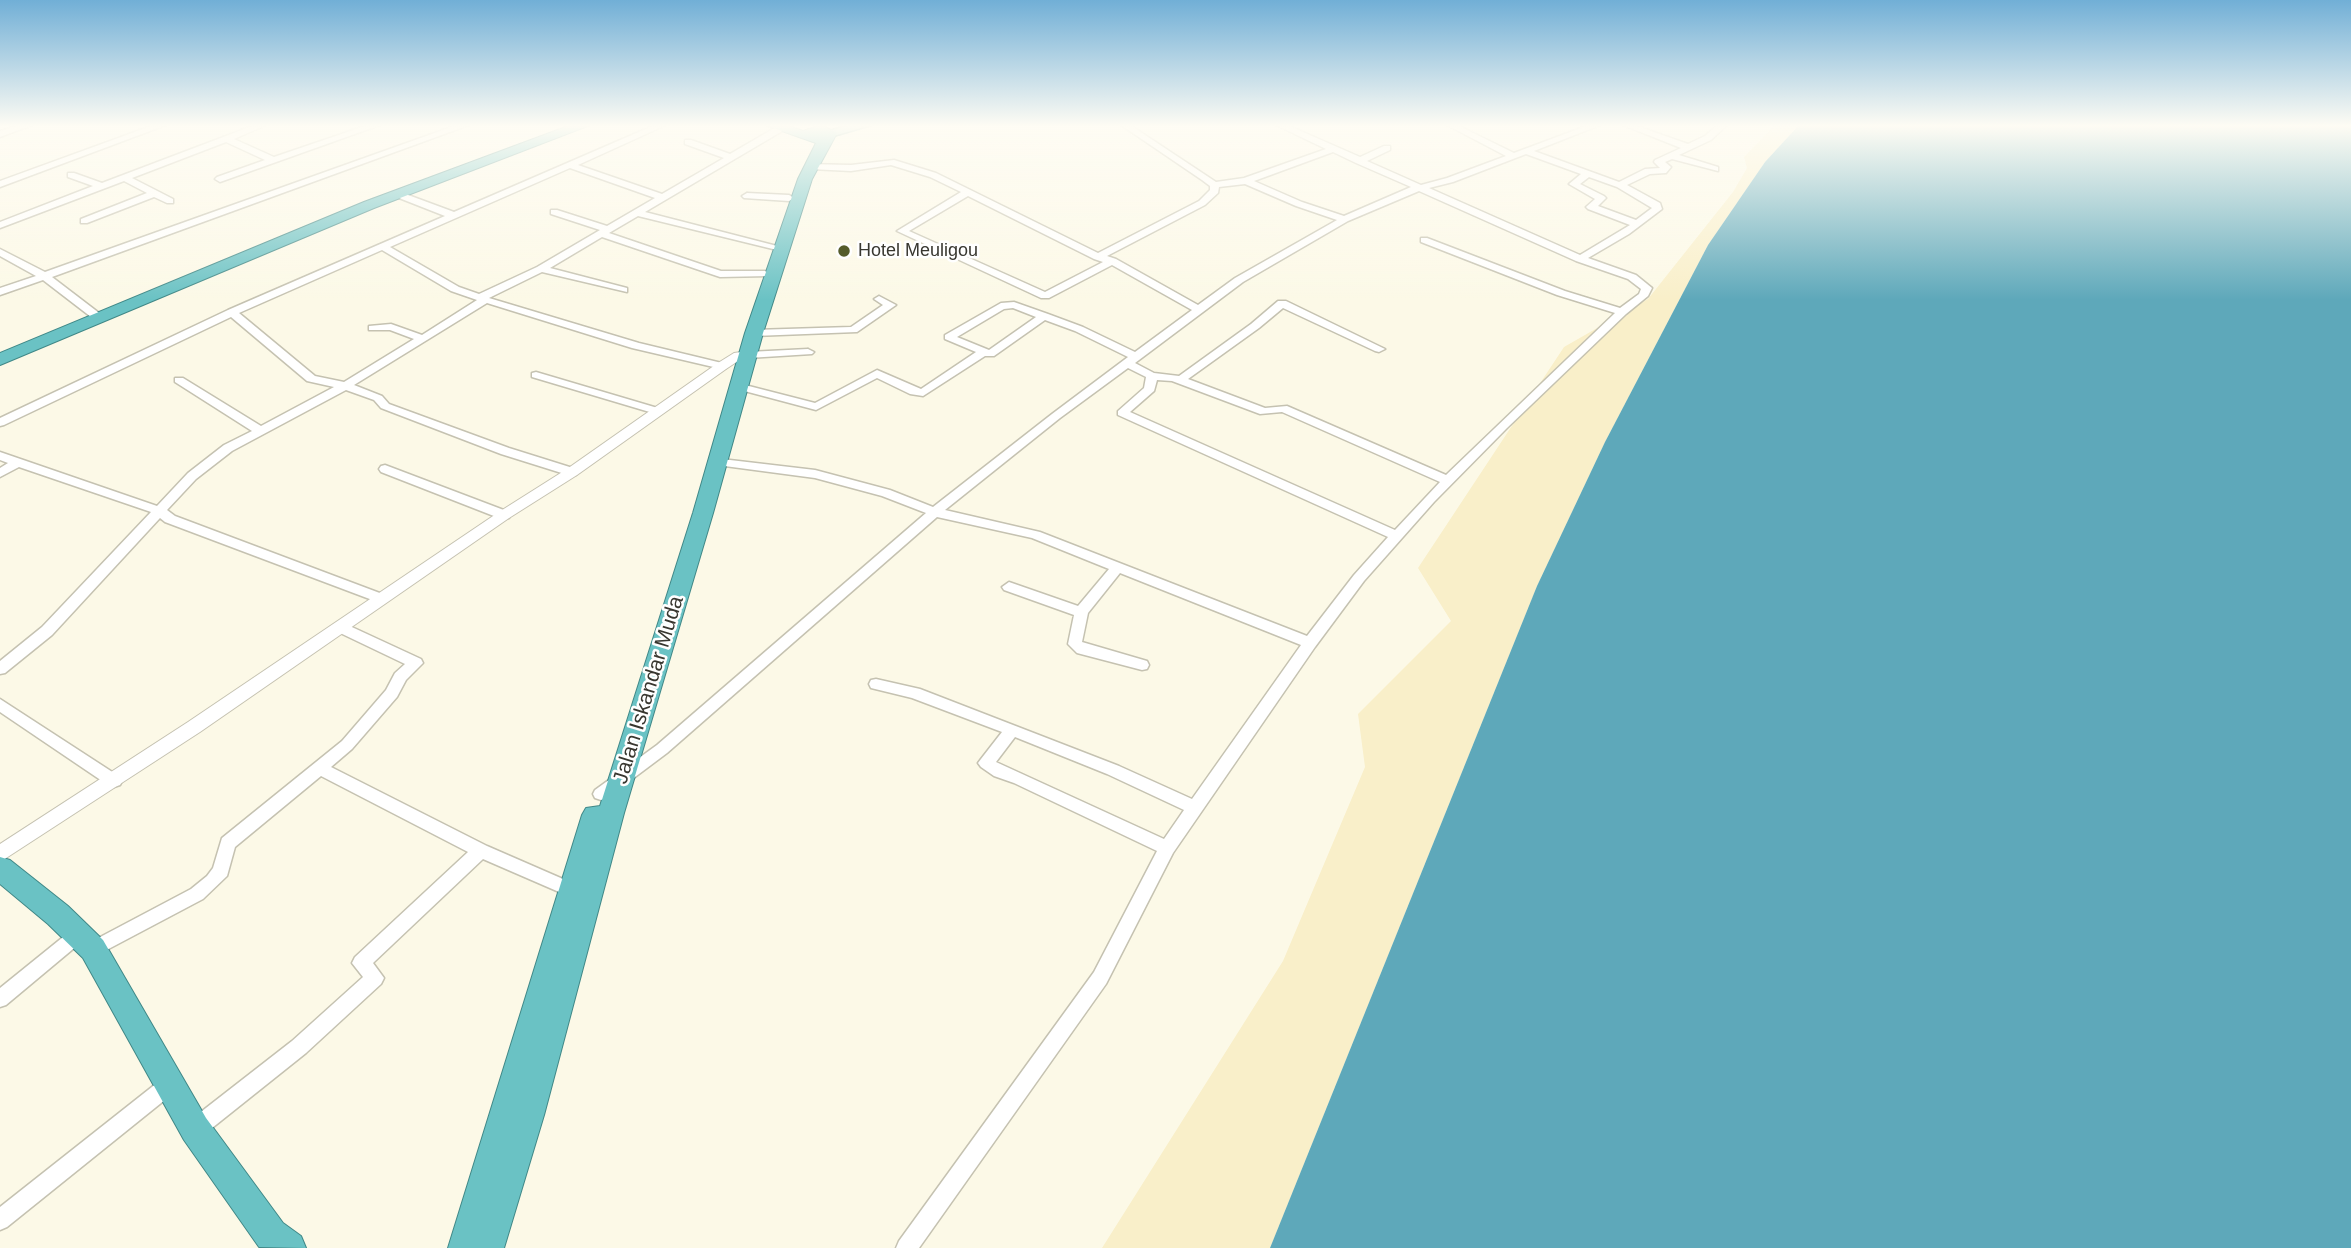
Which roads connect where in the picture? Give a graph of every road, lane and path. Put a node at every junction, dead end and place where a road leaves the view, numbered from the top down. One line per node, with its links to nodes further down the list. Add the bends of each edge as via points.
1 (93, 183): 22 (street)
2 (108, 183): 22 (street)
3 (135, 183): 25 (street)
4 (309, 183): 48 (street)
5 (426, 183): 26 (highway)
6 (532, 183): 33 (street)
7 (623, 183): 28 (street)
8 (690, 183): 28 (street)
9 (795, 183): 29 (highway, Jalan Iskandar Muda)
10 (804, 183): 61 (highway, Jalan Iskandar Muda)
11 (948, 183): 24 (street)
12 (1211, 183): 20 (street)
13 (1229, 183): 20 (street)
14 (1252, 183): 34 (street)
15 (1412, 183): 23 (street)
16 (1436, 183): 23 (street)
17 (1575, 183): 36 (street, via 1601,198 1590,207)
18 (1615, 183): 21 (street)
19 (1624, 183): 21 (street)
20 (1214, 185): 43 (street, via 1202,203)
21 (1620, 185): 36 (street, via 1657,205)
22 (101, 186): 37 (street)
23 (1420, 187): 34 (street); 44 (street)
24 (966, 193): 43 (street); 50 (street, via 902,231)
25 (155, 194): 30 (street); 35 (street)
26 (397, 194): 33 (street); 59 (highway)
27 (747, 196): 29 (street)
28 (665, 198): 32 (street)
29 (789, 198): 41 (highway, Jalan Iskandar Muda)
30 (170, 201)
31 (554, 212): 38 (street)
32 (639, 213): 38 (street); 41 (street)
33 (455, 216): 40 (street)
34 (1345, 219): 55 (street, via 1239,280)
35 (84, 221)
36 (1637, 224): 44 (street)
37 (0, 225)
38 (605, 232): 46 (street); 47 (street, via 720,274)
39 (1424, 240): 57 (street)
40 (383, 247): 52 (street, via 455,289); 56 (street)
41 (773, 248): 47 (highway, Jalan Iskandar Muda)
42 (0, 252): 48 (street)
43 (1098, 257): 45 (street)
44 (1580, 259): 57 (street, via 1646,285 1643,296)
45 (1112, 261): 50 (street, via 1050,295); 55 (street)
46 (541, 269): 49 (street); 52 (street)
47 (765, 274): 66 (highway, Jalan Iskandar Muda)
48 (48, 281): 51 (street); 59 (street)
49 (623, 290)
50 (1032, 291): 54 (street)
51 (0, 292)
52 (483, 299): 62 (street); 66 (street, via 636,346)
53 (879, 299): 61 (street, via 891,305 853,330)
54 (1014, 305): 58 (street); 65 (street, via 1001,306 949,337)
55 (1199, 310): 67 (street)
56 (232, 312): 73 (street, via 306,376); 76 (street)
57 (1622, 312): 84 (street)
58 (1044, 316): 65 (street, via 990,354); 67 (street, via 1079,329)
59 (99, 318): 68 (highway)
60 (373, 328): 62 (street, via 391,327)
61 (754, 333): 66 (highway, Jalan Iskandar Muda)
62 (421, 338): 73 (street)
63 (1379, 349): 71 (street, via 1282,303 1255,327)
64 (808, 352): 66 (street)
65 (982, 353): 74 (street, via 921,393 877,373 816,407)
66 (736, 359): 74 (highway, Jalan Iskandar Muda); 75 (street); 103 (highway, Jalan Iskandar Muda, via 617,754)
67 (1130, 359): 70 (street); 86 (street)
68 (0, 360)
69 (536, 374): 75 (street)
70 (1152, 376): 71 (street); 88 (street, via 1150,389 1122,413)
71 (1177, 379): 84 (street, via 1264,412 1283,408)
72 (180, 380): 77 (street)
73 (343, 385): 77 (street); 82 (street, via 397,410)
74 (741, 387): 80 (highway, Jalan Iskandar Muda)
75 (657, 411): 82 (street)
76 (0, 422)
77 (259, 430): 85 (street, via 192,476)
78 (0, 456): 79 (street)
79 (19, 461): 83 (street); 85 (street)
80 (717, 461): 86 (street, via 815,474); 102 (highway, Jalan Iskandar Muda)
81 (385, 469): 87 (street)
82 (572, 472): 87 (street)
83 (0, 473)
84 (1448, 481): 88 (street)
85 (160, 511): 91 (street, via 170,519); 96 (street, via 47,631)
86 (935, 512): 89 (street, via 1035,535); 102 (street)
87 (504, 515): 91 (street)
88 (1397, 536): 94 (street)
89 (1116, 569): 92 (street); 94 (street)
90 (1009, 587): 92 (street)
91 (380, 598): 93 (street)
92 (1081, 612): 95 (street, via 1076,647)
93 (341, 627): 100 (street, via 416,663 347,745); 101 (street)
94 (1310, 643): 104 (street)
95 (1142, 665)
96 (0, 669)
97 (876, 684): 99 (street)
98 (0, 705): 101 (street)
99 (1012, 730): 104 (street); 105 (street, via 986,763)
100 (320, 768): 106 (street); 110 (street, via 228,843 220,872 197,894)
101 (114, 780): 107 (street)
102 (623, 780): 103 (street); 112 (highway, Jalan Iskandar Muda)
103 (601, 793): 109 (highway, Jalan Iskandar Muda)
104 (1193, 807): 105 (street)
105 (1167, 848): 120 (street, via 1100,978)
106 (481, 851): 109 (street); 115 (street, via 361,963 375,978 299,1047)
107 (0, 854)
108 (0, 869): 110 (highway)
109 (573, 891): 112 (highway, Jalan Iskandar Muda)
110 (86, 941): 111 (street); 114 (highway)
111 (0, 999)
112 (551, 1000): 113 (highway, Jalan Iskandar Muda)
113 (540, 1034): 118 (highway, Jalan Iskandar Muda); 119 (highway, Jalan Iskandar Muda)
114 (169, 1085): 115 (highway); 116 (street)
115 (195, 1129): 117 (highway)
116 (0, 1220)
117 (280, 1242)
118 (465, 1248)
119 (487, 1248)
120 (906, 1248)

